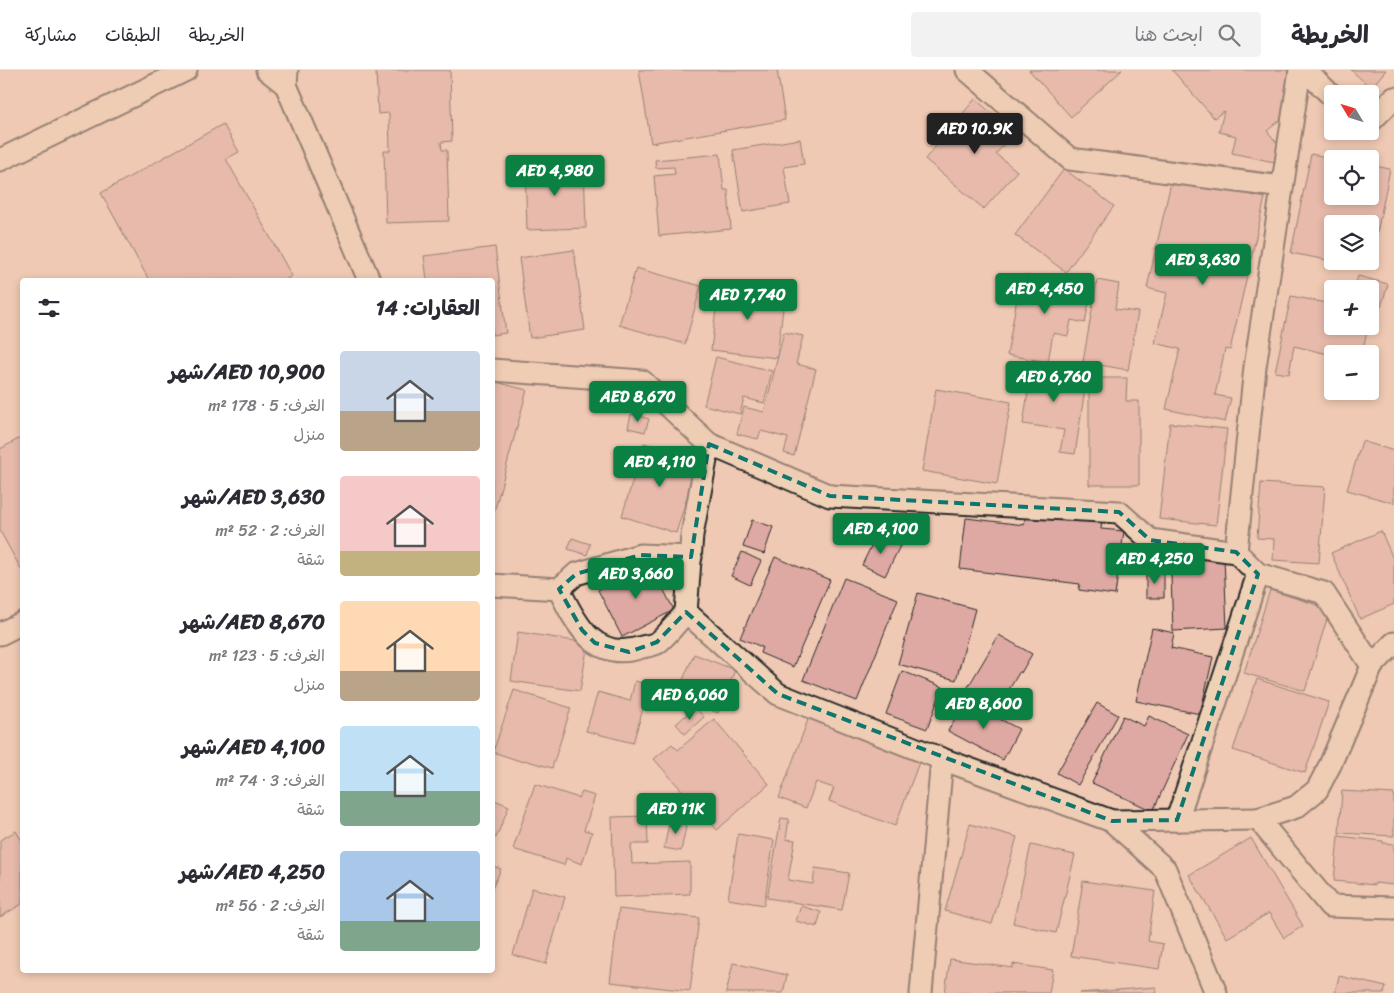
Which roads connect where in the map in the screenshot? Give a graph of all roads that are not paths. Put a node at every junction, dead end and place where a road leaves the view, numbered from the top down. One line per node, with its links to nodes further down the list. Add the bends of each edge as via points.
1 (186, 70): 10 (street)
2 (267, 70): 6 (street)
3 (967, 70): 11 (street, via 1070,159)
4 (1300, 70): 11 (street)
5 (1305, 70): 7 (street)
6 (287, 78): 12 (street)
7 (1324, 88)
8 (1394, 98): 9 (street)
9 (1379, 113)
10 (0, 160)
11 (1282, 187): 15 (street, via 1255,367)
12 (368, 278)
13 (495, 370): 14 (street, via 642,382)
14 (709, 444): 15 (street, via 830,496 1119,512 1150,540); 16 (street)
15 (1236, 552): 17 (street)
16 (690, 557): 19 (street, via 640,555 576,574); 20 (street)
17 (1258, 574): 24 (street, via 1324,593); 27 (street)
18 (495, 585): 19 (street)
19 (559, 589): 20 (street, via 582,630 595,643 610,650 630,652 658,642)
20 (686, 612): 25 (street, via 778,694)
21 (20, 624): 22 (street)
22 (0, 634)
23 (1394, 643): 24 (street)
24 (1372, 666): 26 (street, via 1317,790 1296,807)
25 (942, 759): 28 (street); 30 (street)
26 (1258, 819): 27 (street); 29 (street, via 1330,906)
27 (1177, 820): 28 (street)
28 (1112, 821): 31 (street, via 1165,869)
29 (1394, 908)
30 (921, 993)
31 (1216, 993)

